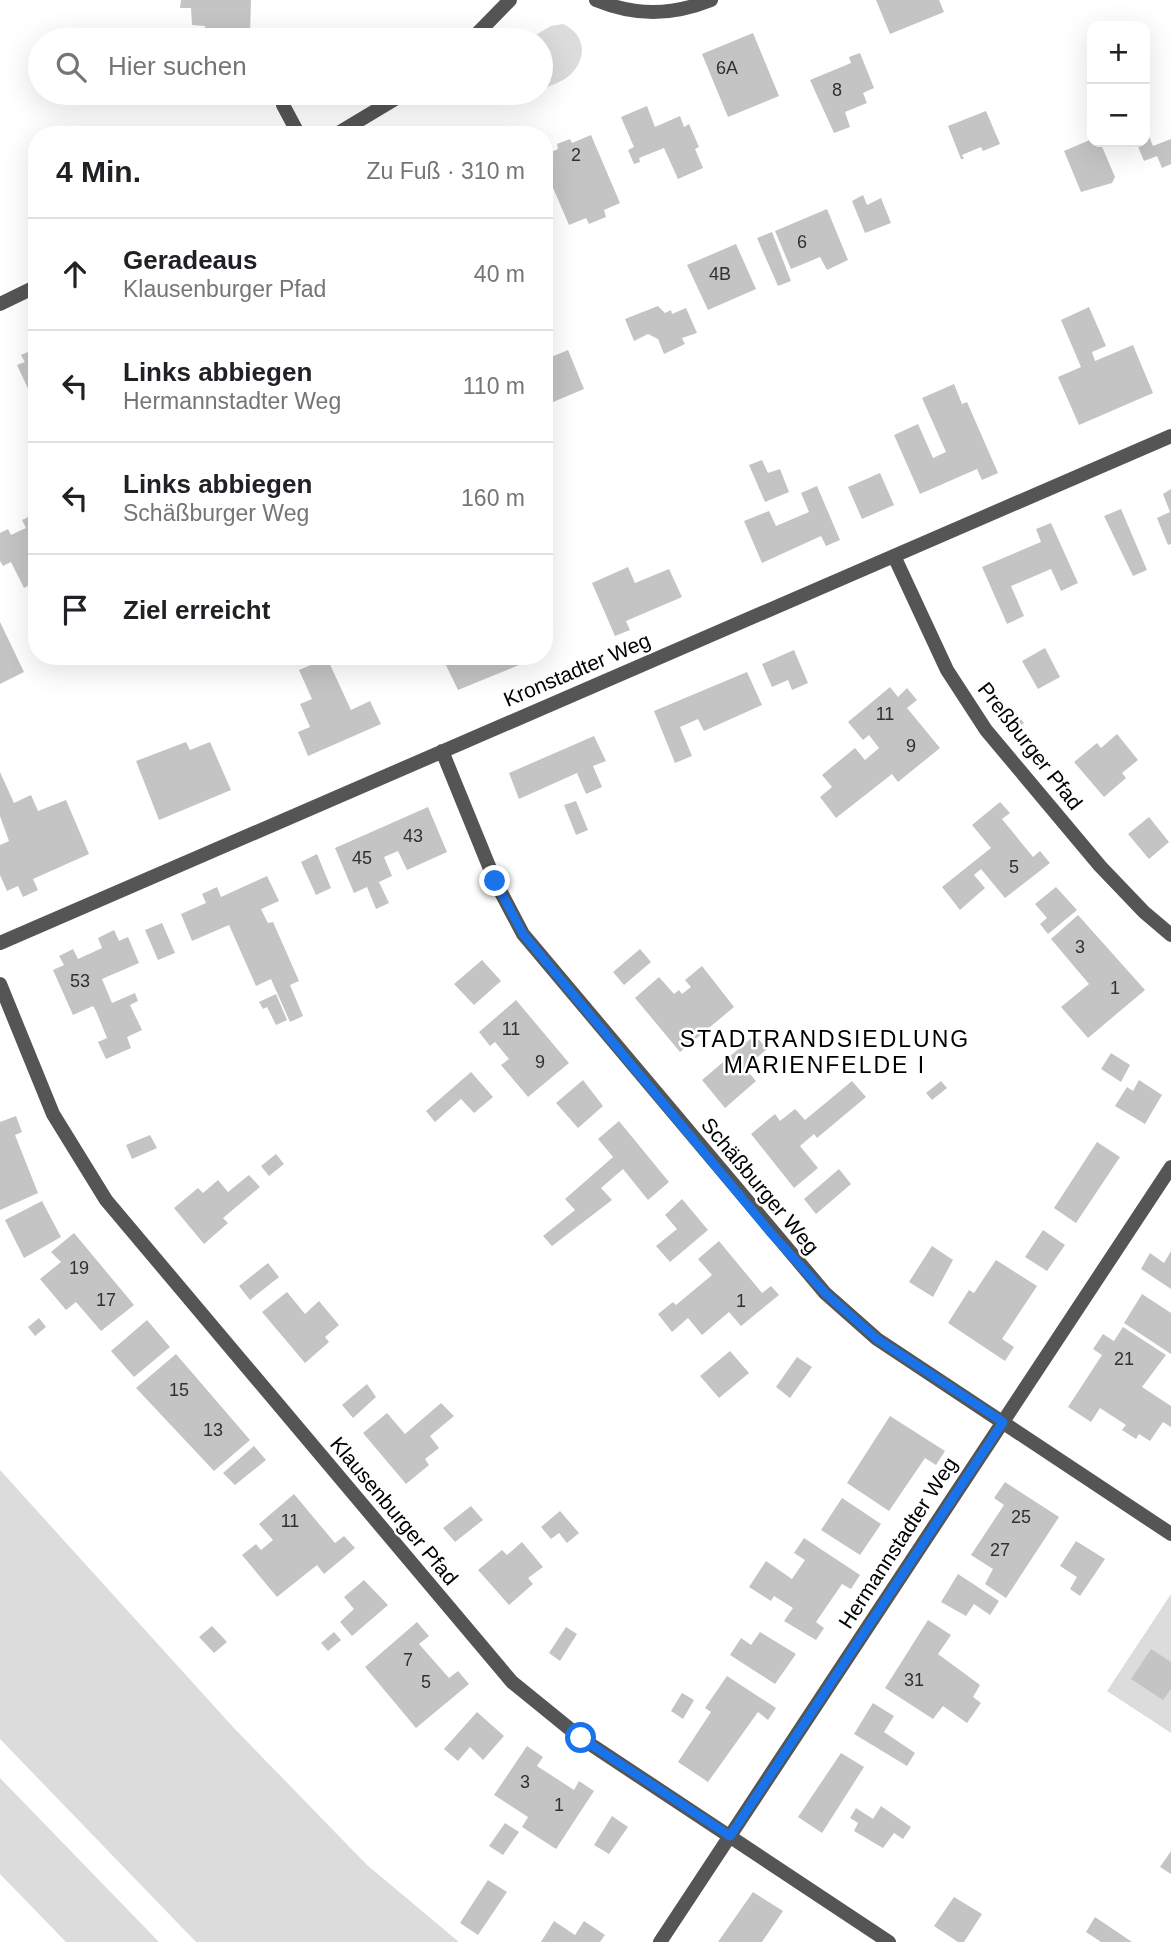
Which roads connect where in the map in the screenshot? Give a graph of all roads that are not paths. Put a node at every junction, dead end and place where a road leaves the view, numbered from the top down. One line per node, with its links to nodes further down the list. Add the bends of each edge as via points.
1 (510, 0): 5 (street)
2 (596, 0): 4 (street)
3 (711, 0): 4 (street, via 657,13 633,13)
4 (621, 4)
5 (483, 28)
6 (284, 105): 8 (street)
7 (385, 105): 9 (street)
8 (294, 126)
9 (350, 126)
10 (28, 290): 11 (street)
11 (0, 304)
12 (1171, 436): 13 (street, Kronstadter Weg)
13 (894, 556): 14 (street, Kronstadter Weg); 15 (street, Preßburger Pfad, via 947,670 986,730 1100,866)
14 (442, 751): 16 (street, Kronstadter Weg); 19 (street, Schäßburger Weg, via 495,881 523,934 770,1232 858,1324)
15 (1171, 935)
16 (0, 943)
17 (0, 984): 21 (street, Klausenburger Pfad, via 53,1114 106,1200 512,1682 581,1738)
18 (1171, 1167): 19 (street, Hermannstadter Weg)
19 (1003, 1422): 20 (street, Schäßburger Weg); 21 (street, Hermannstadter Weg)
20 (1171, 1534)
21 (730, 1836): 22 (street, Hermannstadter Weg); 23 (street, Klausenburger Pfad)
22 (660, 1942)
23 (889, 1942)

